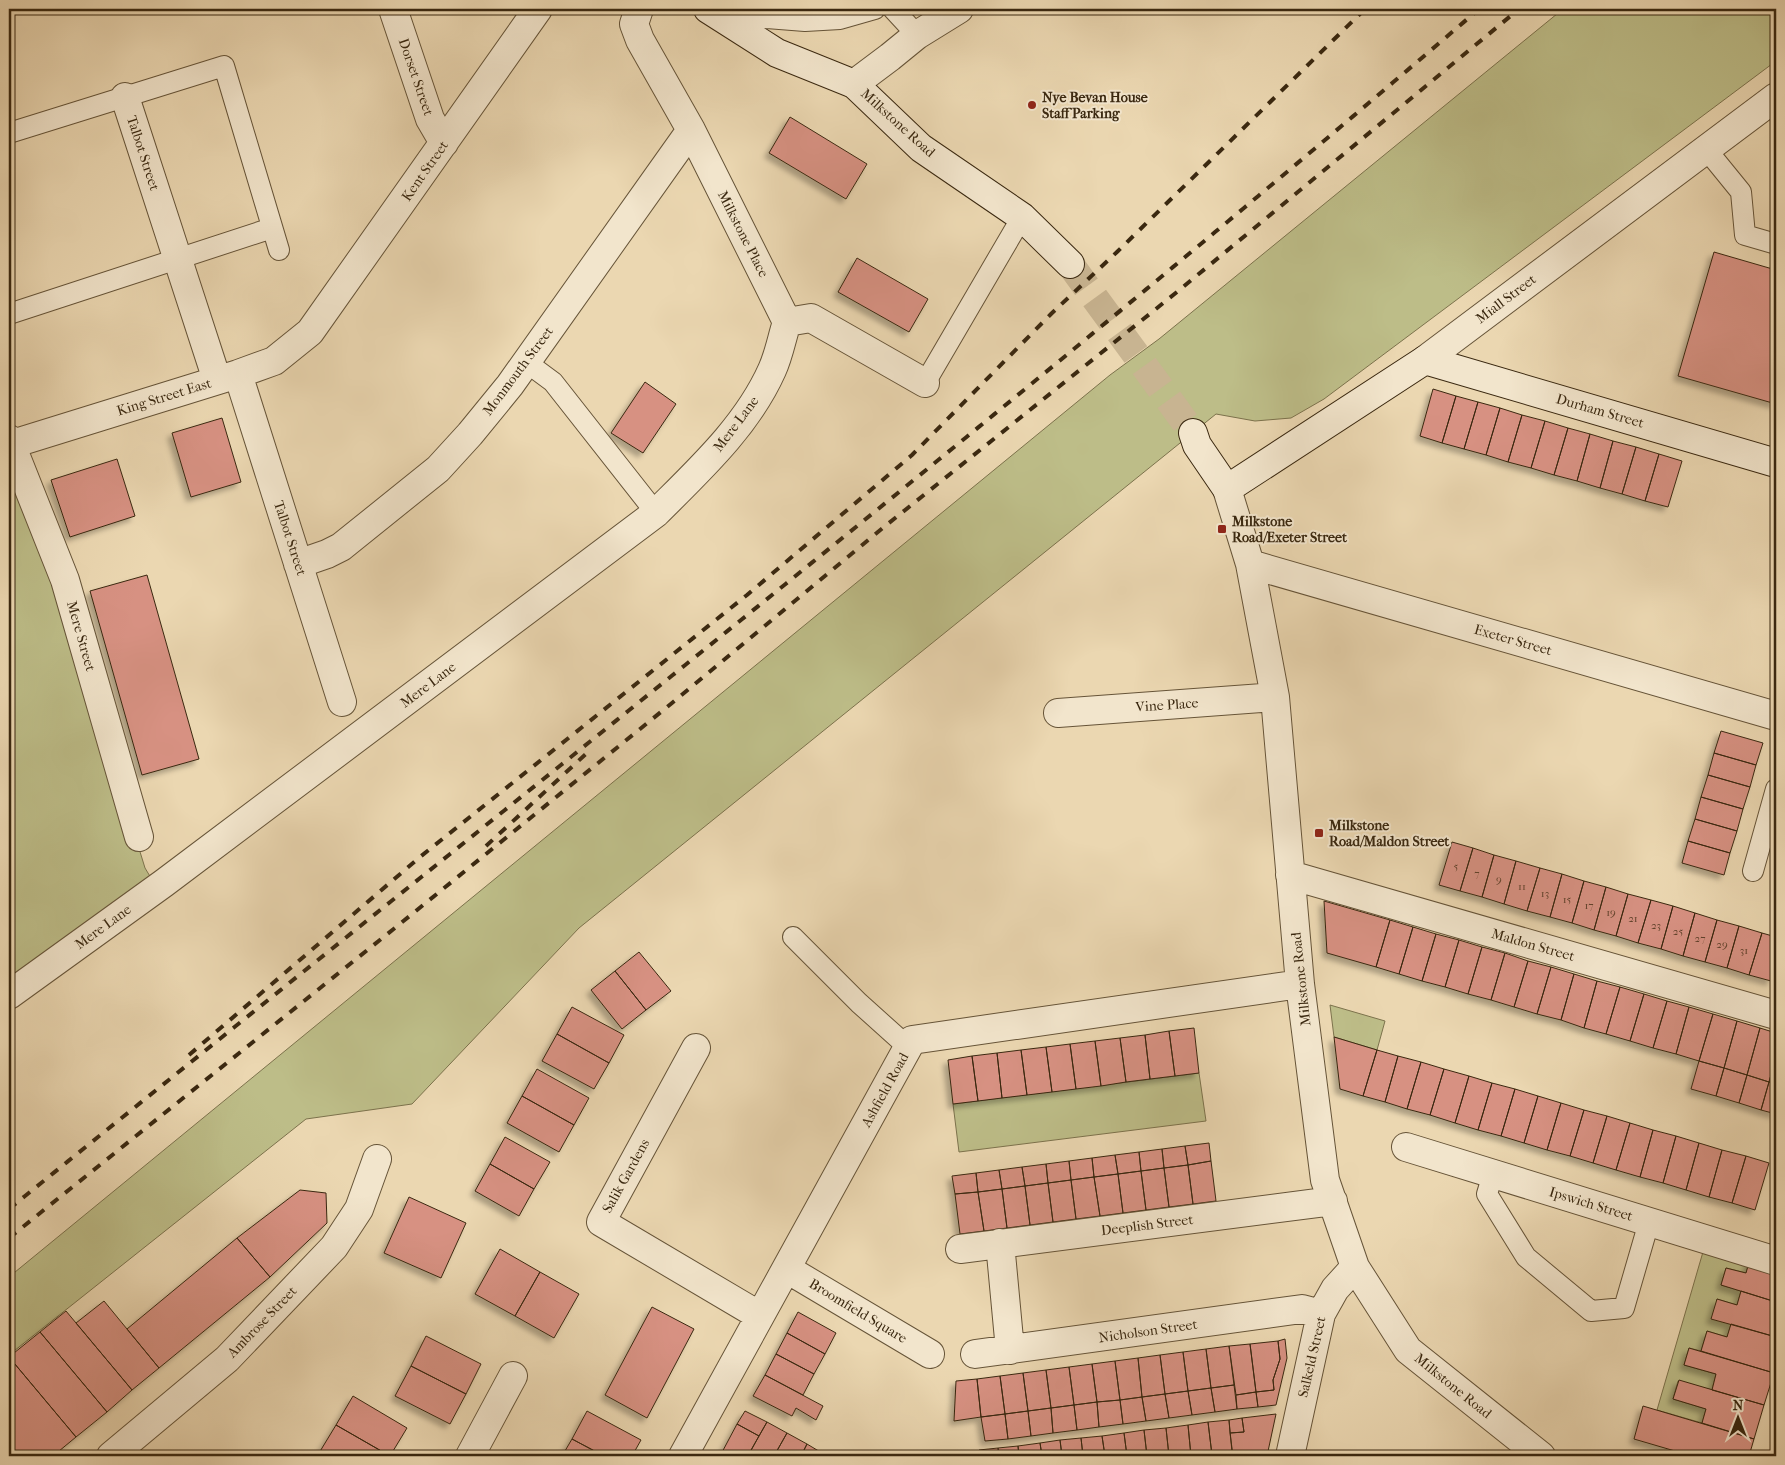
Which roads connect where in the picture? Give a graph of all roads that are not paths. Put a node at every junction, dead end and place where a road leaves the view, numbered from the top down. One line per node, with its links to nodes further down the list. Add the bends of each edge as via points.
1 (394, 9): 14 (street, Dorset Street, via 430,119)
2 (538, 9): 14 (street, Kent Street)
3 (639, 9): 12 (street, Milkstone Place, via 634,24 640,40)
4 (875, 9): 7 (lane, via 840,19)
5 (893, 9): 8 (lane)
6 (959, 9): 8 (street)
7 (718, 15): 9 (street, Milkstone Road, via 777,53)
8 (917, 35): 9 (street)
9 (854, 84): 16 (street, Milkstone Road, via 921,148)
10 (125, 97): 13 (lane); 17 (lane, via 224,66); 20 (street, Talbot Street)
11 (1776, 97): 15 (street, Miall Street)
12 (691, 130): 23 (street, Milkstone Place); 26 (street, Monmouth Street)
13 (9, 133)
14 (444, 143): 24 (street, Kent Street)
15 (1706, 149): 18 (lane, via 1741,192 1744,235); 25 (street, Miall Street)
16 (1022, 216): 21 (street, Milkstone Road); 28 (lane)
17 (272, 228): 19 (lane); 20 (lane)
18 (1776, 244)
19 (279, 250)
20 (178, 260): 22 (lane); 27 (street, Talbot Street)
21 (1070, 264)
22 (9, 314)
23 (787, 322): 28 (street, via 811,318); 33 (street, Mere Lane, via 773,369 749,411 704,465)
24 (310, 332): 27 (street, King Street East, via 274,361)
25 (1425, 360): 31 (street, Durham Street); 32 (street, Miall Street)
26 (526, 362): 33 (lane, via 554,382); 34 (street, Monmouth Street, via 438,469 341,547)
27 (228, 377): 30 (street, King Street East); 34 (street, Talbot Street)
28 (925, 383)
29 (1193, 433): 32 (street, Milkstone Road)
30 (9, 442): 41 (street, Mere Street, via 65,580)
31 (1776, 463)
32 (1227, 489): 35 (street, Milkstone Road)
33 (656, 513): 46 (street, Mere Lane, via 164,883)
34 (298, 564): 37 (street, Talbot Street)
35 (1250, 564): 36 (street, Milkstone Road); 39 (street, Exeter Street)
36 (1275, 698): 38 (street, Vine Place); 43 (street, Milkstone Road)
37 (342, 702)
38 (1058, 713)
39 (1776, 716)
40 (1776, 790): 42 (lane)
41 (138, 837)
42 (1753, 871)
43 (1290, 875): 45 (street, Milkstone Road); 47 (street, Maldon Street)
44 (793, 937): 48 (lane)
45 (1300, 984): 48 (street, Ashfield Road, via 912,1040); 53 (street, Milkstone Road, via 1325,1180)
46 (9, 995)
47 (1776, 1015)
48 (908, 1047): 59 (street, Ashfield Road)
49 (696, 1048): 61 (street, Salik Gardens, via 601,1222)
50 (1406, 1147): 52 (street, Ipswich Street)
51 (377, 1159): 66 (street, Ambrose Street, via 358,1209 334,1247 227,1359)
52 (1494, 1174): 54 (street, Ipswich Street); 54 (lane, via 1487,1194 1526,1257 1591,1311 1624,1308)
53 (1333, 1201): 55 (street, Deeplish Street); 58 (street, Milkstone Road)
54 (1648, 1222): 57 (street, Ipswich Street)
55 (1000, 1243): 56 (street, Deeplish Street); 62 (street)
56 (960, 1248)
57 (1776, 1261)
58 (1355, 1267): 60 (street, Salkeld Street, via 1335,1290); 70 (street, Milkstone Road, via 1408,1350)
59 (786, 1269): 61 (street, Ashfield Road); 63 (street, Broomfield Square)
60 (1321, 1314): 62 (street, Nicholson Street, via 1302,1309); 69 (street, Salkeld Street)
61 (760, 1316): 68 (street, Ashfield Road)
62 (1010, 1350): 64 (street, Nicholson Street)
63 (930, 1354)
64 (976, 1354)
65 (512, 1376): 67 (street)
66 (111, 1456)
67 (470, 1456)
68 (683, 1456)
69 (1290, 1456)
70 (1541, 1456)

